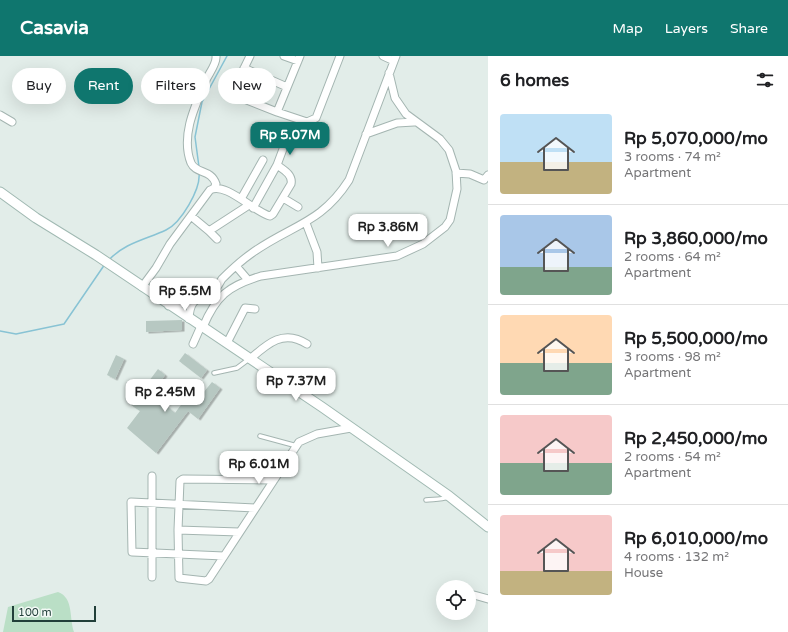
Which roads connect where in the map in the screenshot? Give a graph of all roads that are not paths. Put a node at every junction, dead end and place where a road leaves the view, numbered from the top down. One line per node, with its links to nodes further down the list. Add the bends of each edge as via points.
1 (217, 56): 23 (street, via 194,108 188,133 192,164 214,179)
2 (250, 56): 8 (street)
3 (284, 56): 7 (street)
4 (340, 56): 13 (street, via 313,120 307,122)
5 (382, 56): 6 (street)
6 (395, 58): 9 (street)
7 (299, 59): 11 (street)
8 (244, 68)
9 (389, 73): 16 (street, via 395,98); 17 (street)
10 (276, 82): 11 (street)
11 (287, 87): 13 (street)
12 (257, 104): 13 (street)
13 (277, 112)
14 (0, 115): 15 (street)
15 (12, 122)
16 (414, 122): 17 (street, via 397,123); 21 (street, via 440,139 449,150)
17 (366, 134): 30 (street, via 349,180 338,196)
18 (286, 140): 20 (street)
19 (263, 160): 26 (street)
20 (277, 165): 25 (street, via 287,172 292,181); 27 (street)
21 (456, 173): 22 (street, via 470,174 484,180); 34 (street, via 457,189 450,220 423,244 397,256)
22 (488, 175)
23 (214, 188): 26 (street, via 230,192); 29 (street)
24 (0, 192): 36 (street)
25 (283, 198): 27 (street, via 270,216); 28 (street)
26 (241, 199): 27 (street)
27 (251, 206): 31 (street)
28 (298, 207)
29 (192, 216): 31 (street); 36 (street)
30 (306, 222): 33 (street, via 260,247); 34 (street, via 315,248)
31 (209, 231): 32 (street)
32 (217, 240)
33 (236, 266): 35 (street); 37 (street)
34 (318, 268): 35 (street)
35 (248, 280): 38 (street)
36 (142, 287): 40 (street)
37 (215, 289): 38 (street); 39 (street)
38 (221, 295): 43 (street)
39 (196, 299): 40 (street); 42 (street, via 190,310)
40 (169, 305): 42 (street)
41 (255, 309): 44 (street, via 245,308)
42 (189, 319): 43 (street)
43 (202, 327): 44 (street); 45 (street)
44 (227, 343): 47 (street)
45 (193, 344)
46 (307, 344): 47 (street, via 293,338 280,339 268,344)
47 (250, 359): 48 (lane, via 236,368); 49 (street)
48 (214, 373)
49 (351, 428): 51 (street, via 317,434); 54 (street)
50 (260, 436): 51 (lane)
51 (296, 446): 53 (street)
52 (152, 476): 56 (street)
53 (274, 480): 57 (street, via 183,479 179,483); 58 (street)
54 (449, 496): 55 (lane); 59 (street)
55 (426, 500)
56 (152, 502): 57 (street); 62 (street); 62 (street, via 131,503 131,551)
57 (178, 504): 58 (street); 60 (street)
58 (255, 508): 61 (street)
59 (488, 527)
60 (178, 530): 61 (street); 63 (street)
61 (239, 532): 64 (street)
62 (152, 554): 63 (street); 65 (street)
63 (177, 555): 64 (street); 64 (street, via 179,578 206,581)
64 (224, 556)
65 (152, 577)
66 (476, 596): 67 (street)
67 (488, 599)

